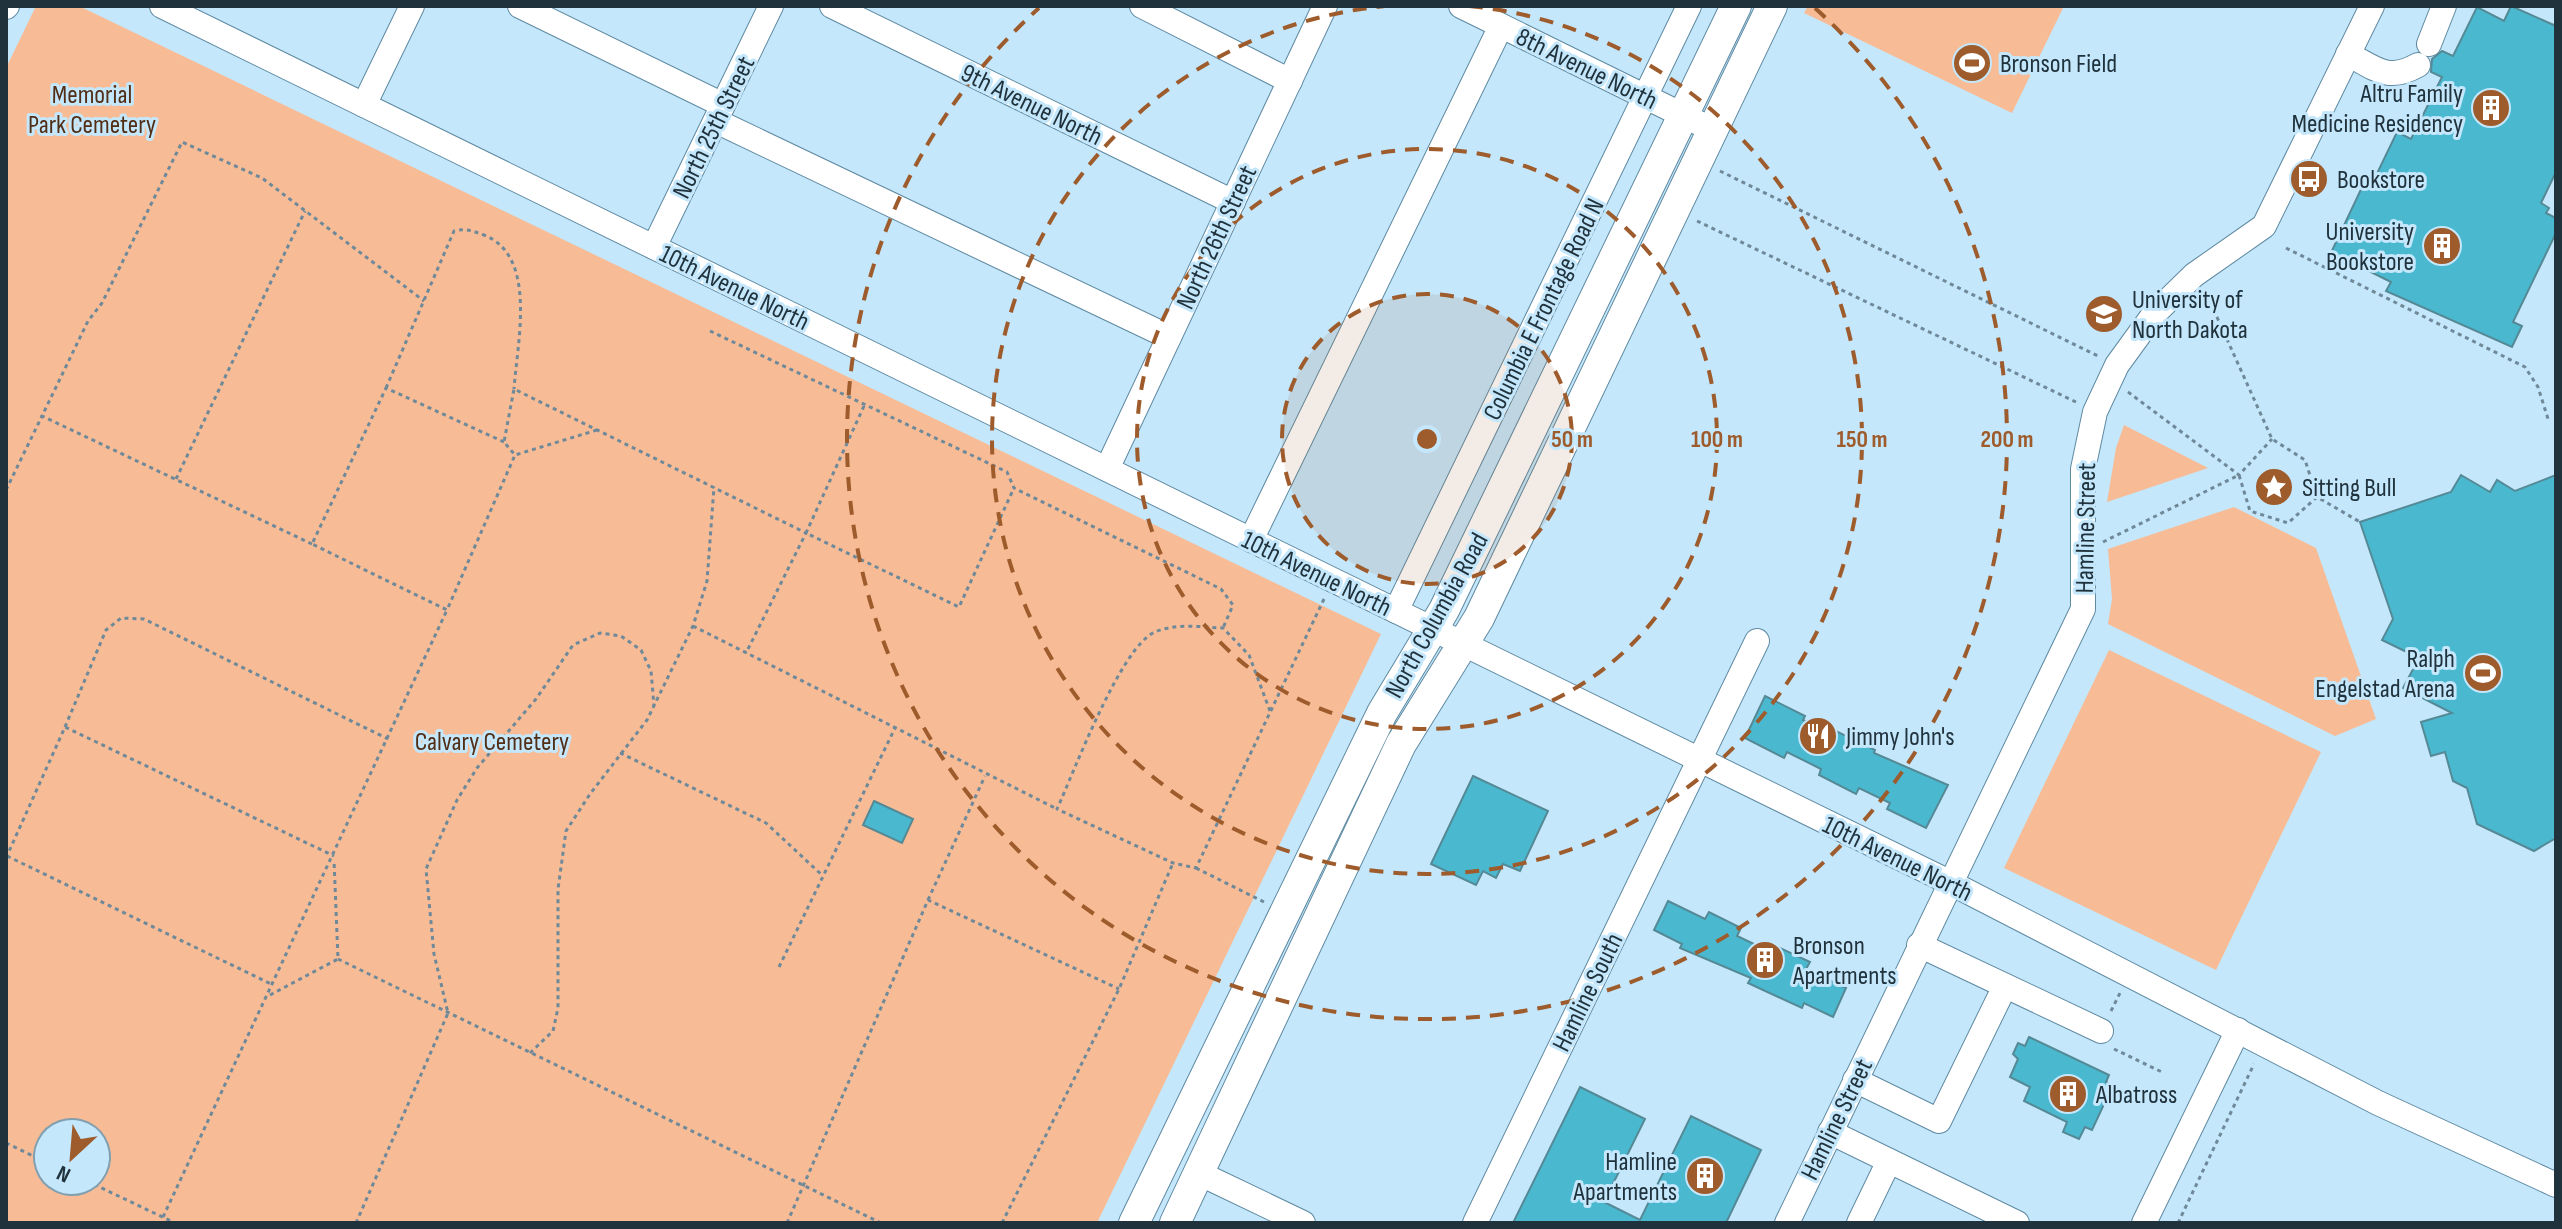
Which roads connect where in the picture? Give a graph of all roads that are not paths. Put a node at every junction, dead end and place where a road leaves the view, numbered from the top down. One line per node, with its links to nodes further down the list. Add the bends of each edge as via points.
1 (162, 6): 18 (street, 10th Avenue North)
2 (412, 6): 18 (street)
3 (520, 6): 19 (street)
4 (771, 6): 19 (street, North 25th Street)
5 (832, 6): 22 (street, 9th Avenue North)
6 (1142, 6): 16 (street)
7 (1325, 6): 16 (street, North 26th Street)
8 (1461, 6): 14 (street, 8th Avenue North)
9 (1689, 6): 17 (street, Columbia E Frontage Road N)
10 (1736, 6): 20 (main road, North Columbia Road)
11 (1772, 6): 21 (main road, North Columbia Road)
12 (2372, 6): 15 (street, Hamline Street)
13 (2444, 6): 15 (street, via 2424,55 2401,75 2383,73)
14 (1501, 26): 17 (street, 8th Avenue North); 26 (street)
15 (2348, 54): 32 (street, Hamline Street, via 2264,226 2194,275 2154,314 2095,412 2083,469 2083,609)
16 (1290, 81): 22 (street, North 26th Street)
17 (1646, 97): 20 (street, 8th Avenue North); 27 (street, Columbia E Frontage Road N)
18 (364, 105): 23 (street, 10th Avenue North)
19 (719, 113): 23 (street, North 25th Street); 24 (street)
20 (1684, 115): 21 (street, 8th Avenue North); 28 (main road, North Columbia Road)
21 (1713, 130): 30 (main road, North Columbia Road)
22 (1233, 202): 24 (street, North 26th Street)
23 (654, 247): 25 (street, 10th Avenue North)
24 (1169, 337): 25 (street, North 26th Street)
25 (1107, 469): 26 (street, 10th Avenue North)
26 (1251, 540): 27 (street, 10th Avenue North)
27 (1396, 611): 28 (street, 10th Avenue North)
28 (1432, 629): 30 (street, 10th Avenue North); 42 (main road, North Columbia Road, via 1382,713)
29 (1757, 641): 31 (street, Hamline South)
30 (1463, 645): 31 (street, 10th Avenue North); 43 (main road, North Columbia Road, via 1401,744)
31 (1698, 762): 32 (street, 10th Avenue North); 45 (street, Hamline South)
32 (1949, 882): 33 (street, Hamline Street); 35 (street, 10th Avenue North)
33 (1919, 945): 34 (street); 37 (street, Hamline Street)
34 (2005, 986): 36 (street); 37 (street, via 1939,1121)
35 (2238, 1030): 41 (street, 10th Avenue North, via 2378,1103); 49 (street)
36 (2101, 1031)
37 (1855, 1080): 38 (street, Hamline Street)
38 (1830, 1132): 39 (street); 46 (street, Hamline Street)
39 (1889, 1161): 47 (street); 48 (street)
40 (1209, 1178): 44 (street)
41 (2556, 1185)
42 (1134, 1223)
43 (1175, 1223)
44 (1303, 1223)
45 (1475, 1223)
46 (1787, 1223)
47 (1859, 1223)
48 (2017, 1223)
49 (2144, 1223)

